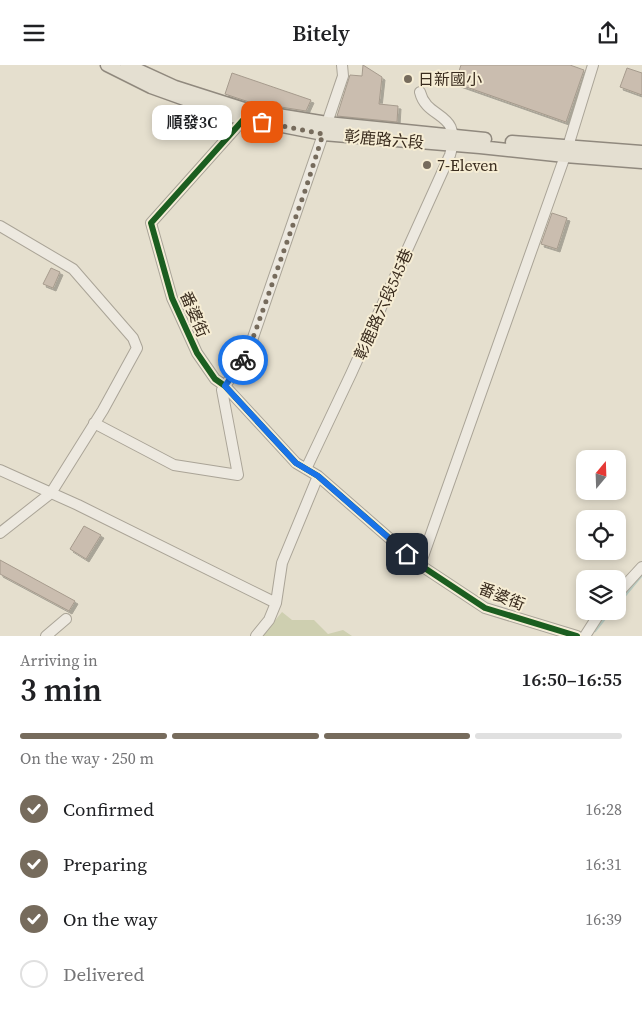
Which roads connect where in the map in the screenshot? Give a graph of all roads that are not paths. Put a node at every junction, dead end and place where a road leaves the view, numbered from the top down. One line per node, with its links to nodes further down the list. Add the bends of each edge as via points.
1 (107, 65): 6 (main road, 彰鹿路六段, via 151,87)
2 (127, 65): 6 (main road, 彰鹿路六段)
3 (342, 65): 7 (street, via 343,76)
4 (593, 65): 9 (street)
5 (420, 92): 8 (street, via 422,100 450,125)
6 (245, 114): 7 (main road, 彰鹿路六段); 13 (street, 番婆街, via 151,223 175,306 197,353 215,379)
7 (325, 129): 8 (main road, 彰鹿路六段); 13 (street, via 247,355)
8 (453, 141): 9 (main road, 彰鹿路六段, via 480,147); 15 (street, 彰鹿路六段545巷, via 450,155)
9 (566, 151): 10 (main road, 彰鹿路六段); 11 (main road, 彰鹿路六段); 20 (street)
10 (642, 152)
11 (642, 162)
12 (0, 226): 14 (street, via 73,269 133,338 137,348)
13 (225, 386): 14 (street, via 222,390 238,475 174,465); 15 (street, 番婆街, via 296,463)
14 (94, 423): 18 (street)
15 (306, 469): 17 (street, 番婆街)
16 (0, 470): 18 (street)
17 (318, 476): 20 (street, 番婆街); 23 (street, via 282,563)
18 (51, 493): 19 (street); 23 (street)
19 (0, 533)
20 (420, 565): 28 (street, 番婆街, via 485,608)
21 (642, 567): 22 (street)
22 (626, 584)
23 (276, 603): 27 (street, via 269,620)
24 (66, 619): 26 (street)
25 (595, 620): 29 (street)
26 (46, 636)
27 (256, 636)
28 (577, 636)
29 (585, 636)

